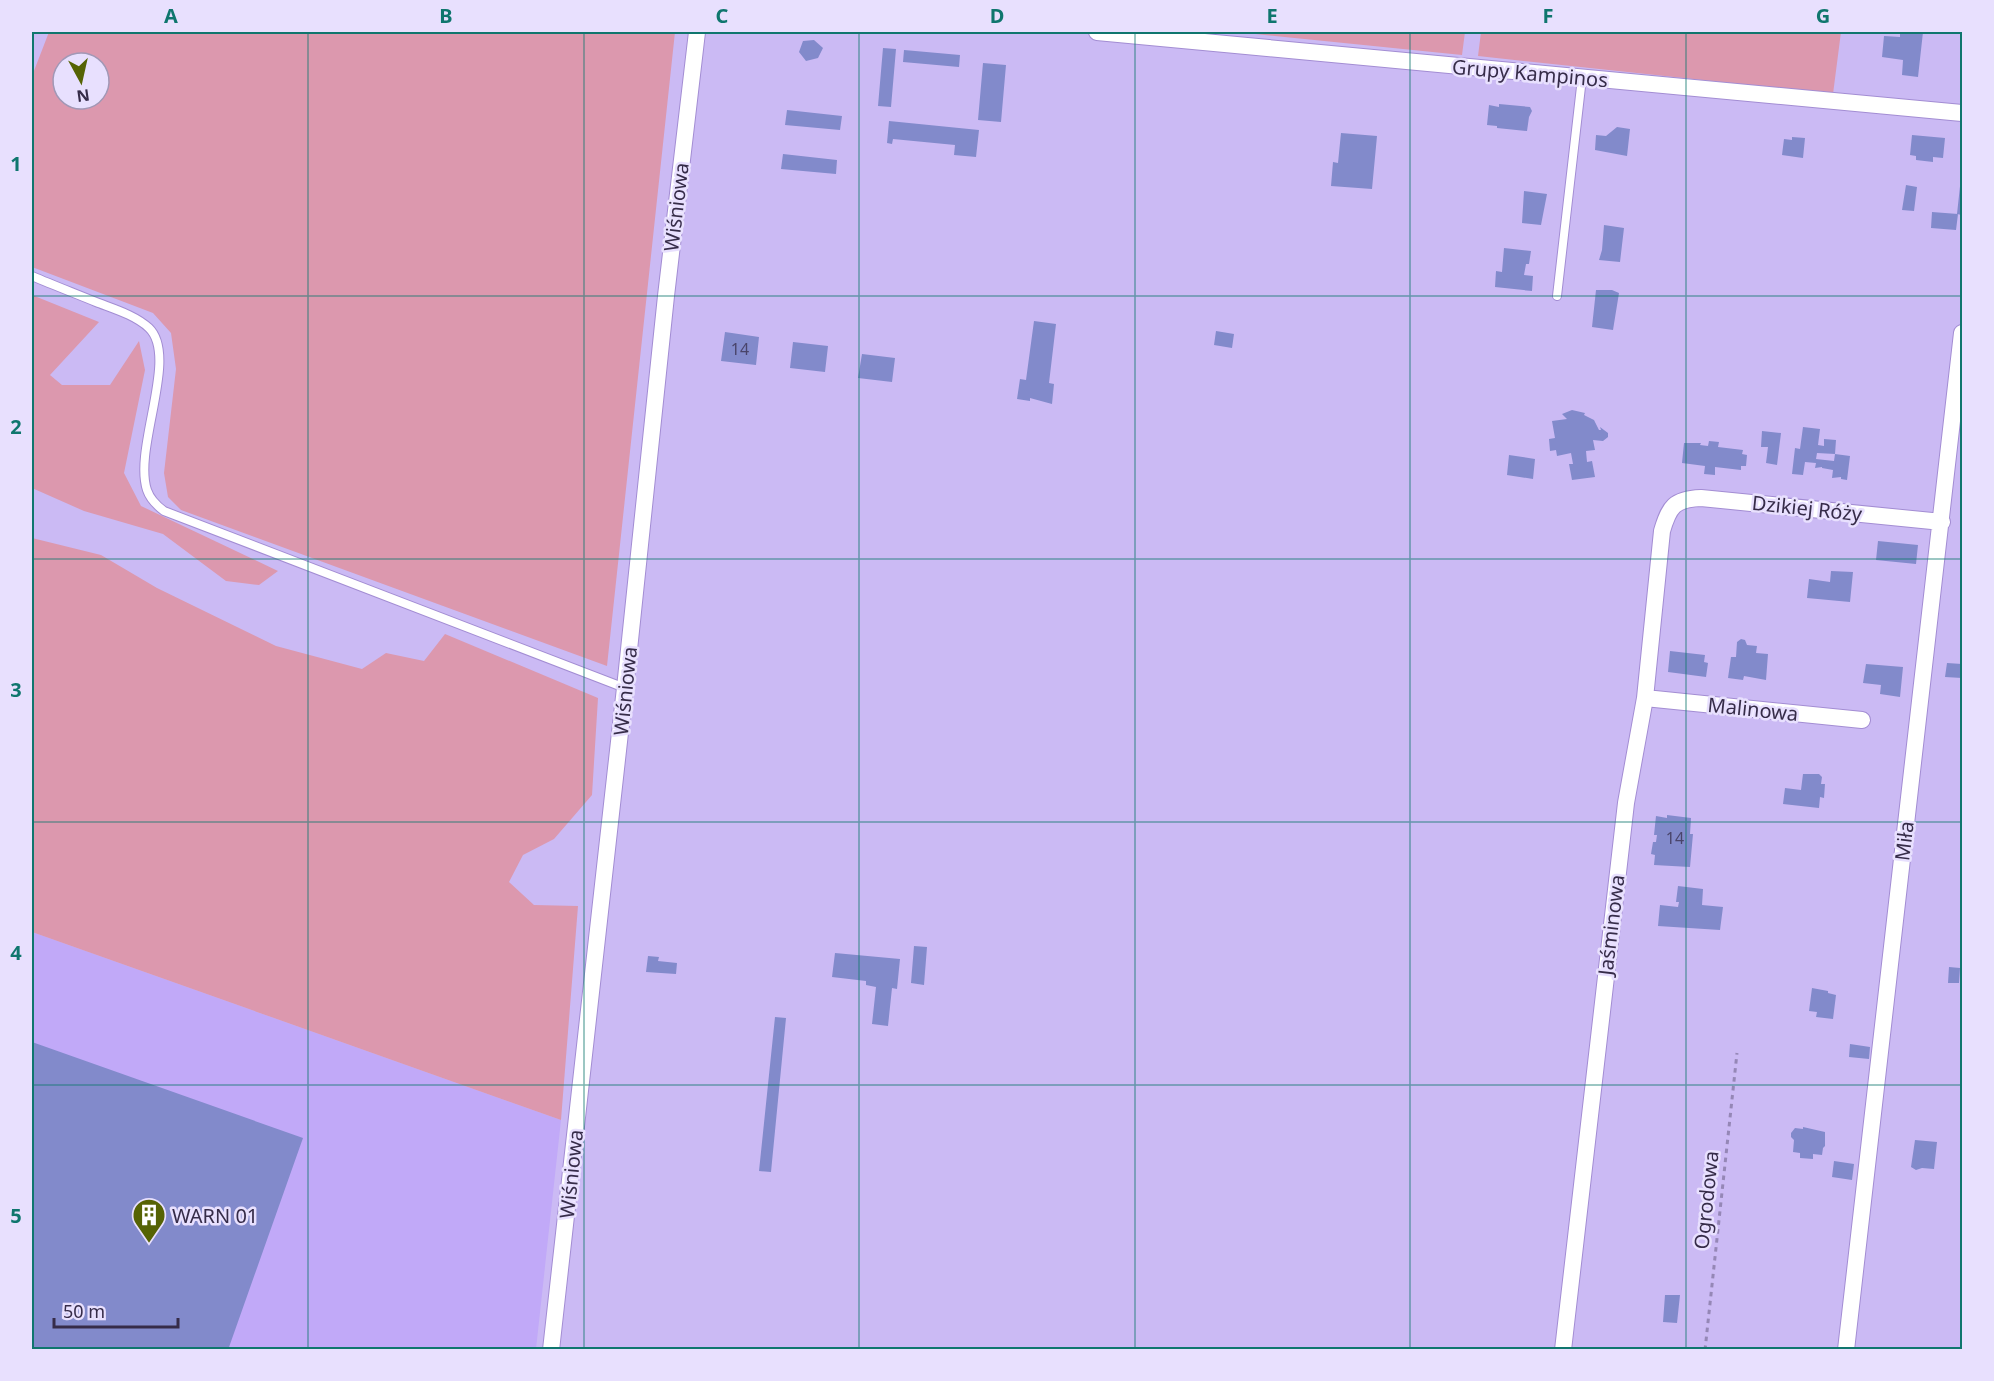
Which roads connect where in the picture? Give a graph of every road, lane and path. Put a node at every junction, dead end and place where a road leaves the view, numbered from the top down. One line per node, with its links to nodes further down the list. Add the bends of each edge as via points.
1 (697, 32): 10 (street, Wiśniowa)
2 (1097, 32): 3 (street, Grupy Kampinos)
3 (1582, 78): 4 (street, Grupy Kampinos); 6 (lane)
4 (1962, 113)
5 (32, 276): 10 (lane, via 133,317 157,338 160,360 144,468 147,491 164,511)
6 (1557, 296)
7 (1962, 333): 9 (street, Miła)
8 (1674, 504): 9 (street, Dzikiej Róży, via 1687,498 1701,498); 11 (street, Jaśminowa, via 1662,531)
9 (1942, 522): 17 (street, Miła)
10 (625, 688): 14 (street, Wiśniowa)
11 (1645, 699): 12 (street, Malinowa); 15 (street, Jaśminowa, via 1626,803)
12 (1862, 720)
13 (1737, 1053): 16 (path, Ogrodowa)
14 (551, 1350)
15 (1563, 1350)
16 (1705, 1350)
17 (1846, 1350)

